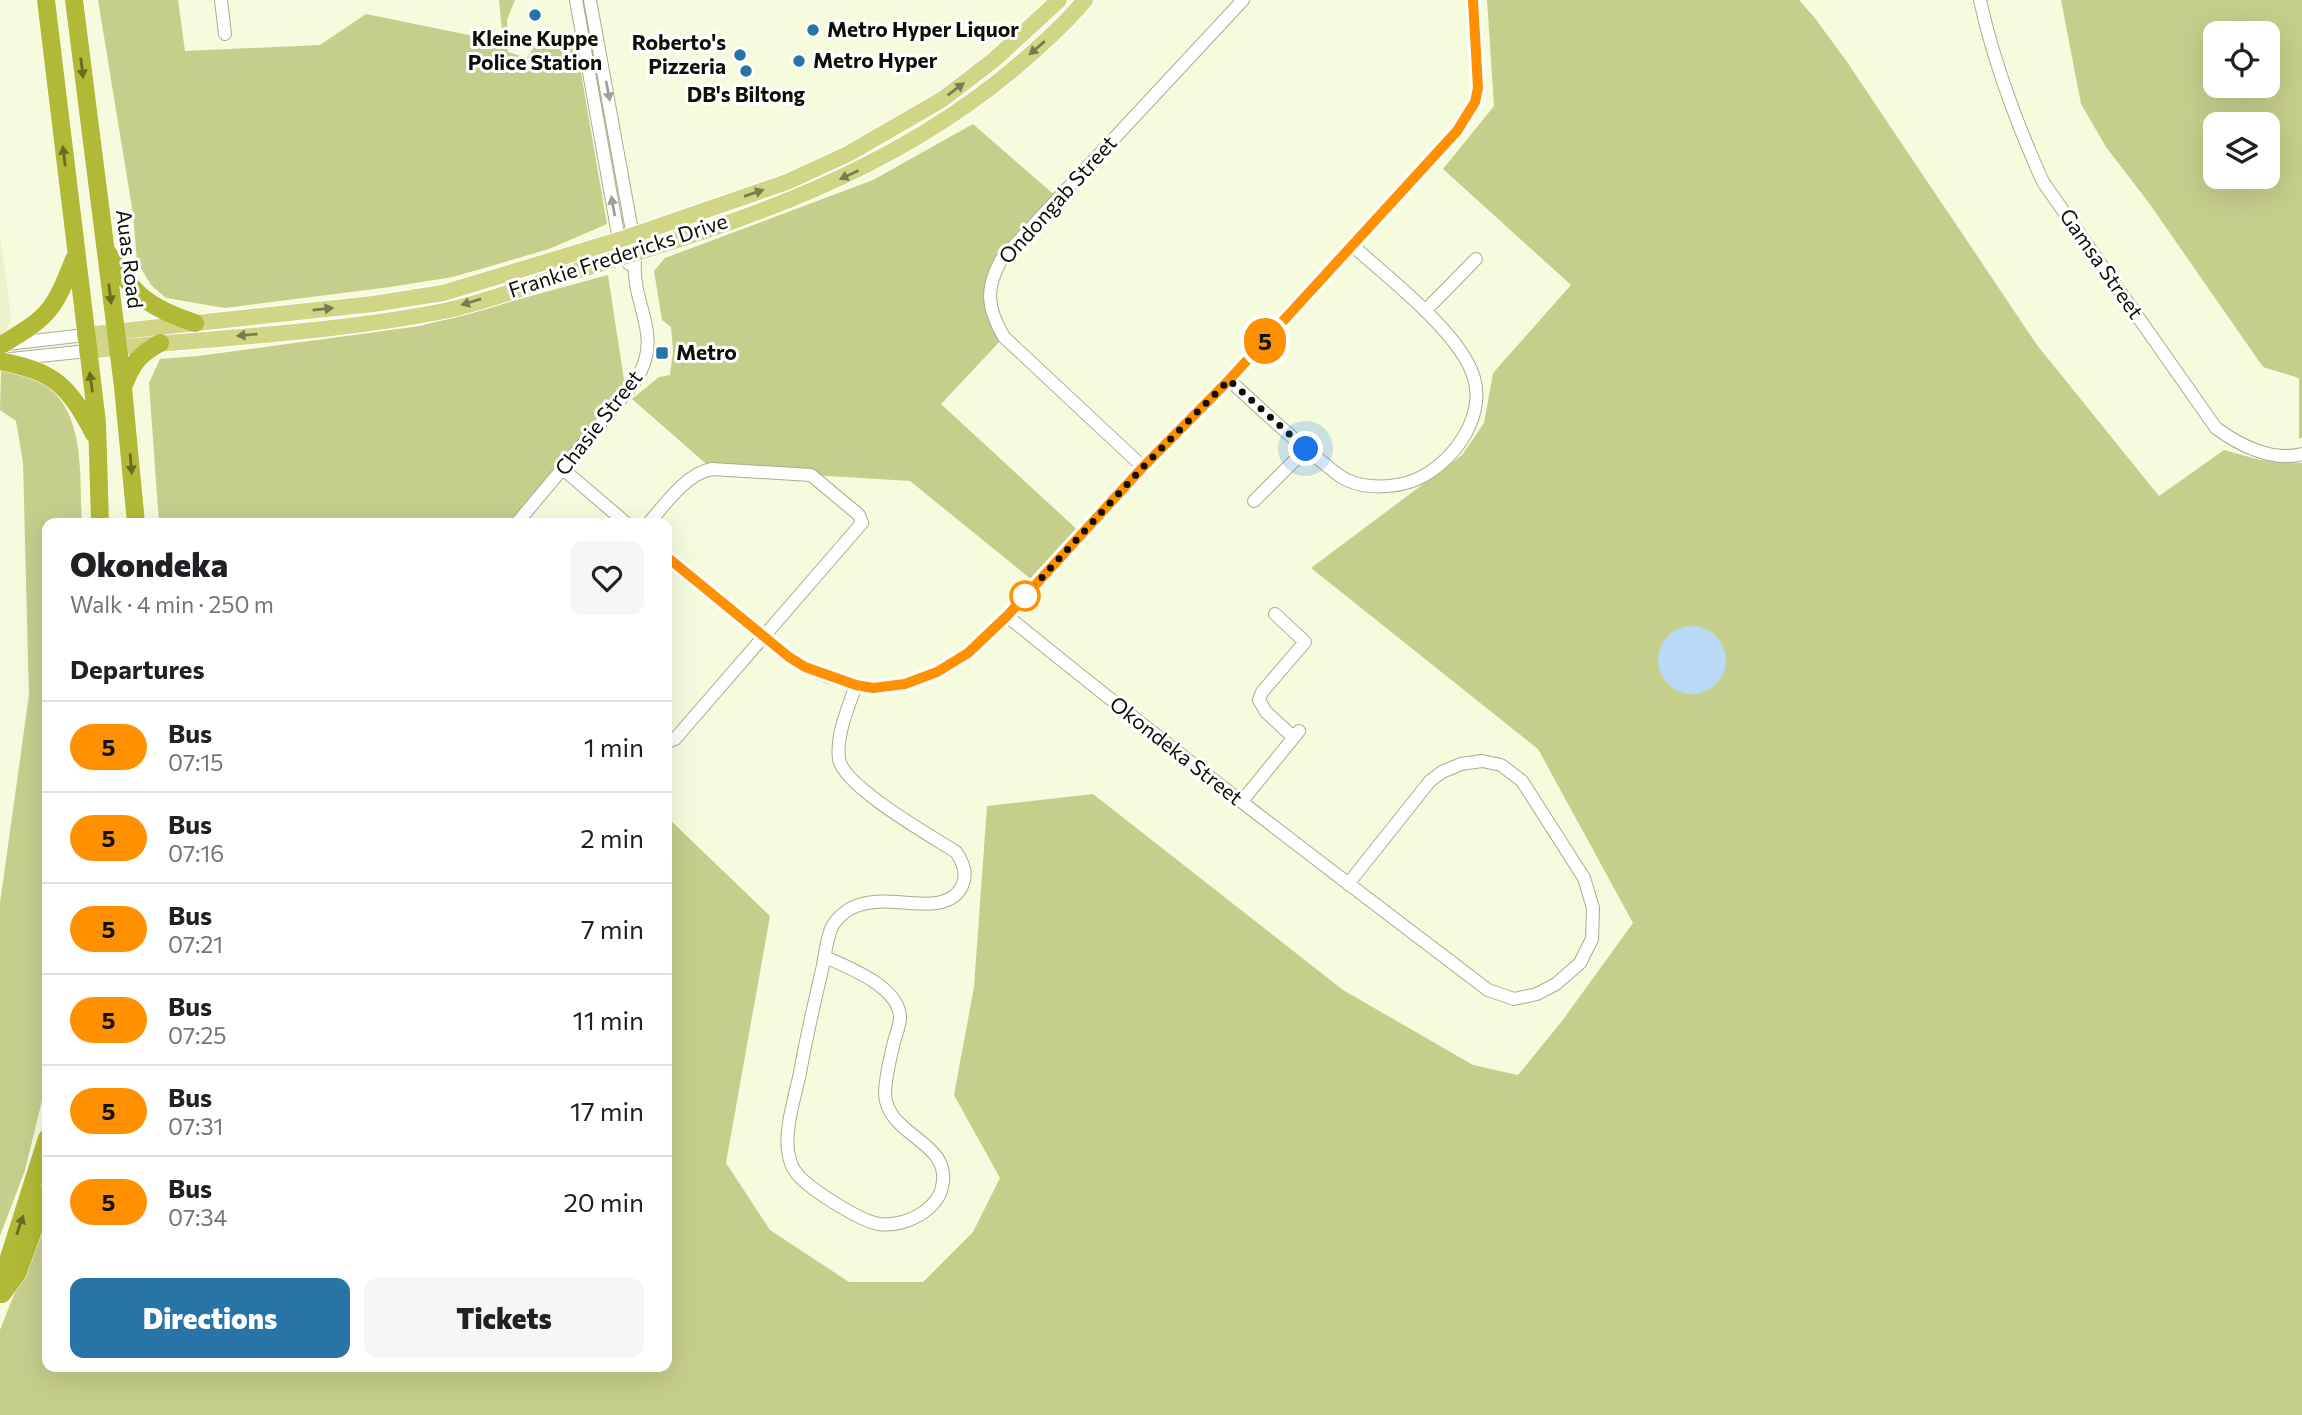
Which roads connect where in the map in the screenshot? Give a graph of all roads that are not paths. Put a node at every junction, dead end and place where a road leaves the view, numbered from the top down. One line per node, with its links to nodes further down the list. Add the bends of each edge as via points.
1 (46, 0): 15 (highway, one-way to 1)
2 (74, 0): 14 (highway, Auas Road, one-way to 14)
3 (221, 0): 11 (street)
4 (576, 0): 12 (street, Chasie Street, one-way to 4)
5 (590, 0): 12 (street, Chasie Street, one-way to 12)
6 (1059, 0): 12 (main road, Frankie Fredericks Drive, one-way to 6, via 787,182 848,155 943,99)
7 (1085, 0): 17 (main road, Frankie Fredericks Drive, one-way to 17, via 965,108 887,155 794,199)
8 (1243, 0): 29 (street, Ondongab Street, via 1001,260 990,284 991,309 1004,337)
9 (1473, 0): 13 (street, via 1478,88 1469,115)
10 (1980, 0): 28 (street, Gamsa Street, via 1991,50 2043,182 2216,428 2237,444 2267,453)
11 (225, 34)
12 (626, 238): 17 (street, Chasie Street); 19 (main road, Frankie Fredericks Drive, one-way to 12, via 443,293)
13 (1353, 246): 18 (street); 24 (street)
14 (104, 247): 19 (highway, via 146,302); 20 (highway, Auas Road, one-way to 20)
15 (75, 254): 21 (highway); 23 (highway, via 54,306)
16 (1476, 259): 18 (street)
17 (631, 260): 22 (main road, Frankie Fredericks Drive, one-way to 22, via 446,310 365,324); 30 (street, Chasie Street, via 648,330 648,356 635,383)
18 (1424, 312): 27 (street, via 1463,352 1475,379 1475,412 1456,447 1414,480 1388,486 1346,480)
19 (195, 323): 20 (main road, Frankie Fredericks Drive)
20 (116, 340): 21 (main road, Frankie Fredericks Drive); 22 (main road, Frankie Fredericks Drive); 25 (highway, Auas Road)
21 (86, 343): 23 (street); 26 (highway, one-way to 21)
22 (160, 343): 25 (highway, via 142,353)
23 (1, 353): 26 (highway, via 58,383 79,406)
24 (1229, 380): 27 (street); 29 (street)
25 (123, 387): 33 (highway, Auas Road, one-way to 33)
26 (97, 440): 32 (highway)
27 (1306, 449): 31 (street)
28 (2302, 454)
29 (1143, 467): 39 (street)
30 (564, 470): 34 (street, Chasie Street); 35 (street)
31 (1254, 500)
32 (100, 518)
33 (136, 518)
34 (521, 518)
35 (620, 518)
36 (653, 518): 40 (street, via 690,477 712,469 811,475 859,515 862,523)
37 (672, 561): 40 (street)
38 (1275, 614): 43 (street, via 1310,646 1259,700 1266,712 1296,734)
39 (1007, 616): 41 (street, via 968,653 937,672 905,684); 43 (street, Okondeka Street)
40 (764, 637): 41 (street, via 805,667); 42 (street)
41 (856, 685): 45 (street, via 843,721 841,768 856,784 956,852 965,872 964,883 950,900 858,905 832,926)
42 (672, 741)
43 (1242, 801): 44 (street, Okondeka Street)
44 (1348, 884): 44 (street, Okondeka Street, via 1488,990 1514,999 1556,984 1580,963 1592,939 1593,908 1584,878 1522,781 1501,765 1482,761 1461,764 1430,781)
45 (825, 957): 45 (street, via 790,1122 788,1154 795,1172 842,1207 864,1220 901,1223 934,1204 942,1188 942,1172 931,1148 895,1121 887,1108 886,1086 900,1016 894,998 879,985)
46 (42, 1154): 48 (highway, one-way to 46, via 5,1270)
47 (42, 1207): 48 (highway, via 18,1274)
48 (2, 1294)

